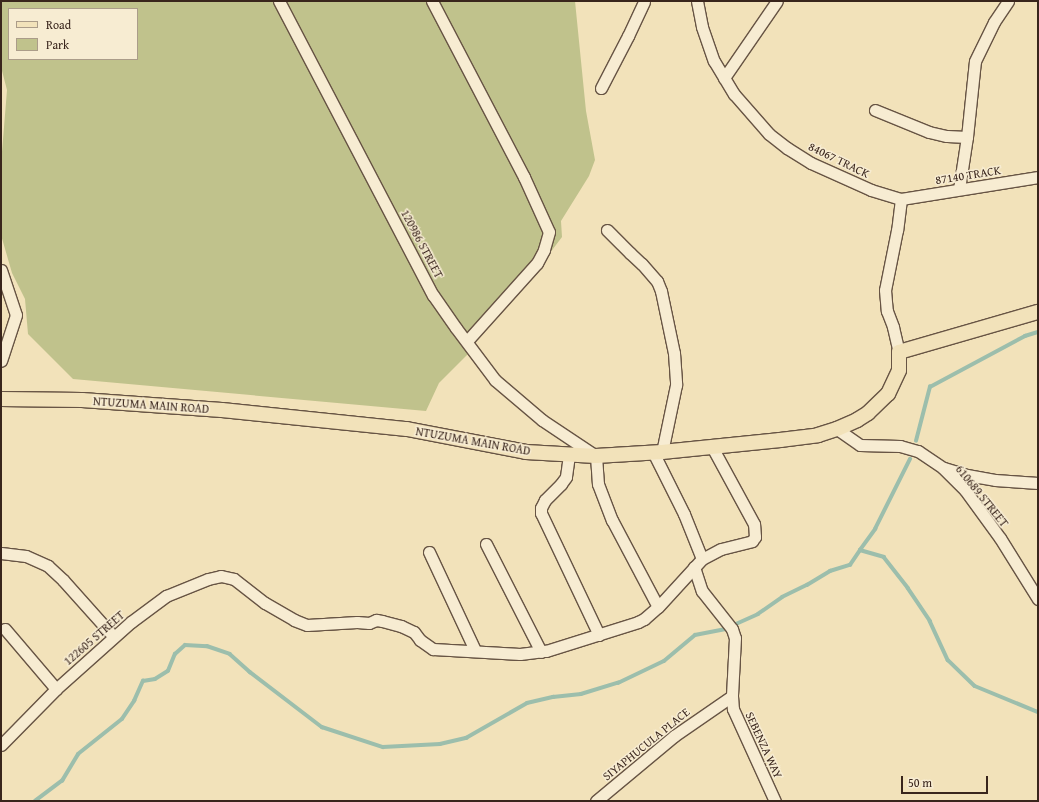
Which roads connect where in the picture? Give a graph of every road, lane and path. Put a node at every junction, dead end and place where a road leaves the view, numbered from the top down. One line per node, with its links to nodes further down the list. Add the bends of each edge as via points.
1 (279, 1): 17 (street, 120986 STREET, via 433,295)
2 (432, 1): 17 (street, via 524,177 549,232 537,263)
3 (644, 1): 8 (street)
4 (697, 1): 7 (street, 84067 TRACK, via 708,44)
5 (777, 1): 7 (street)
6 (1008, 1): 10 (street, via 994,22 975,61)
7 (724, 78): 13 (street, 84067 TRACK, via 755,119 787,148 840,177)
8 (601, 88)
9 (875, 110): 10 (street, via 929,132)
10 (967, 137): 12 (street)
11 (1038, 177): 12 (street, 87140 TRACK)
12 (959, 189): 13 (street, 87140 TRACK)
13 (901, 199): 18 (street, via 885,290 887,311)
14 (607, 230): 23 (street, via 642,264 657,281 661,291 674,353 676,385)
15 (1, 270): 19 (street, via 16,315)
16 (1038, 312): 18 (main road)
17 (467, 341): 25 (street, 120986 STREET, via 486,369 507,391 542,420)
18 (899, 352): 21 (main road, NTUZUMA MAIN ROAD, via 899,370 888,394 868,413)
19 (1, 361)
20 (1, 399): 24 (main road, NTUZUMA MAIN ROAD, via 82,400 222,410 407,429 526,452)
21 (837, 429): 22 (main road, NTUZUMA MAIN ROAD, via 818,434); 26 (street, 610689 STREET, via 860,445 900,446 918,451)
22 (712, 447): 23 (main road, NTUZUMA MAIN ROAD); 31 (street, via 756,531 752,541 721,549)
23 (657, 452): 25 (main road, NTUZUMA MAIN ROAD); 31 (street)
24 (569, 455): 25 (main road, NTUZUMA MAIN ROAD); 36 (street, via 566,476 545,500 541,513)
25 (596, 456): 34 (street, via 598,484 612,520)
26 (943, 468): 27 (street, via 995,480); 33 (street, 610689 STREET, via 964,490 1000,538)
27 (1038, 483)
28 (486, 544): 39 (street)
29 (429, 552): 38 (street)
30 (1, 553): 37 (street, via 26,556 48,566)
31 (702, 559): 32 (street)
32 (694, 567): 34 (street); 41 (street, SEBENZA WAY, via 702,591 732,629 735,638)
33 (1038, 599)
34 (658, 607): 36 (street, via 644,619)
35 (5, 630): 40 (street)
36 (598, 634): 39 (street)
37 (114, 637): 38 (street, 122605 STREET, via 166,596 221,576 234,579 265,603 307,625 369,623 376,620 414,632 433,649); 40 (street, 122605 STREET)
38 (475, 650): 39 (street, via 496,654)
39 (541, 652)
40 (56, 689): 42 (street, 122605 STREET)
41 (732, 696): 43 (street, SIYAPHUCULA PLACE, via 674,736); 44 (street, SEBENZA WAY, via 733,710)
42 (1, 746)
43 (596, 801)
44 (775, 801)

